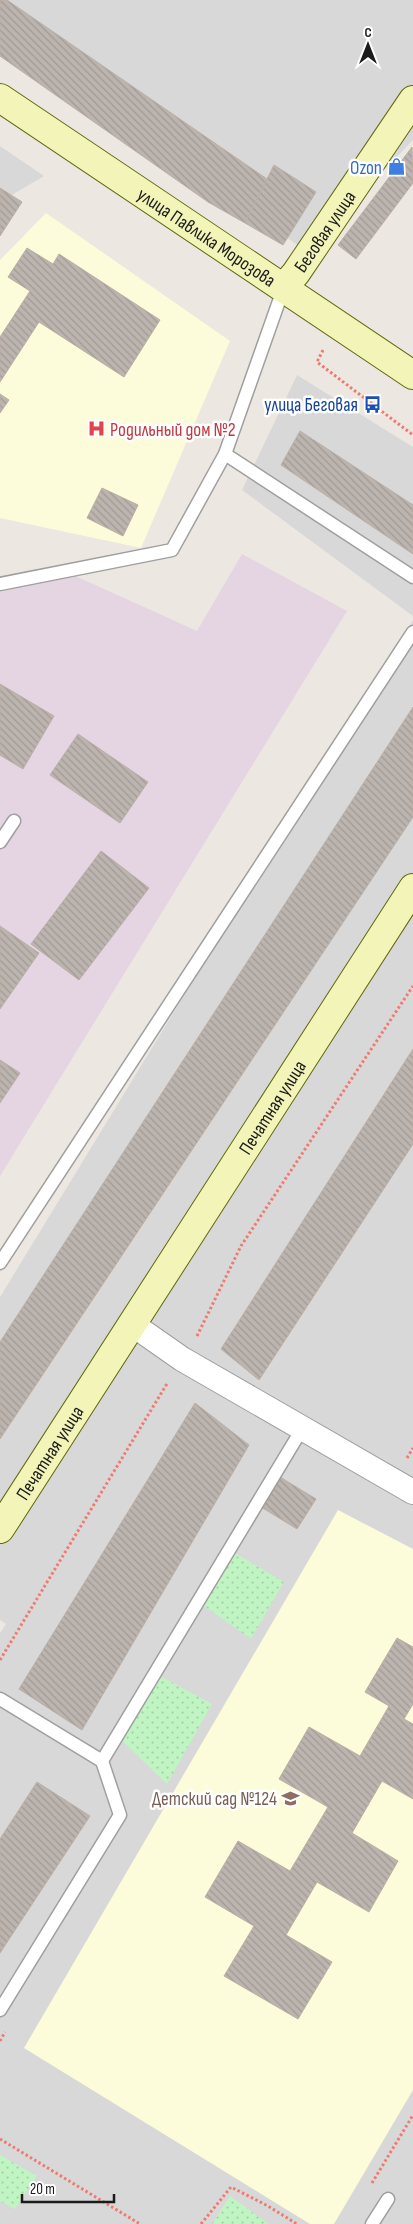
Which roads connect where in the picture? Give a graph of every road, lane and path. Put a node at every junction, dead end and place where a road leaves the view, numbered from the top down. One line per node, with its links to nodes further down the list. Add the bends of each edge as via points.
1 (0, 98): 3 (street, улица Павлика Морозова)
2 (413, 100): 3 (street, Беговая улица)
3 (284, 287): 4 (street, улица Павлика Морозова); 7 (lane)
4 (336, 323): 5 (street, улица Павлика Морозова); 6 (path, via 317,362)
5 (413, 375)
6 (413, 434)
7 (225, 454): 8 (lane); 9 (lane, via 172,550)
8 (413, 578)
9 (0, 584)
10 (413, 632): 15 (lane)
11 (14, 821): 12 (lane)
12 (0, 842)
13 (413, 888): 16 (street, Печатная улица)
14 (413, 986): 17 (path, via 242,1246 202,1330)
15 (0, 1263)
16 (132, 1324): 17 (street); 20 (street, Печатная улица)
17 (182, 1359): 18 (street); 21 (path)
18 (302, 1429): 19 (street); 23 (lane)
19 (413, 1492)
20 (0, 1529)
21 (0, 1660)
22 (0, 1699): 23 (lane)
23 (102, 1762): 24 (lane, via 120,1816)
24 (0, 2010)
25 (413, 2115): 27 (path)
26 (0, 2139): 29 (path)
27 (367, 2190)
28 (388, 2199): 32 (lane)
29 (140, 2224)
30 (201, 2224): 31 (path, via 231,2188)
31 (297, 2224)
32 (372, 2224)

